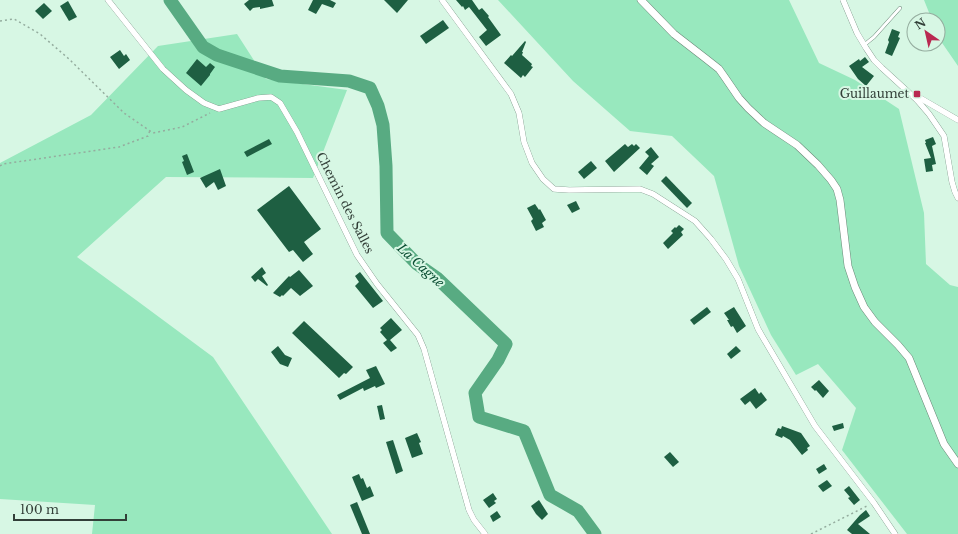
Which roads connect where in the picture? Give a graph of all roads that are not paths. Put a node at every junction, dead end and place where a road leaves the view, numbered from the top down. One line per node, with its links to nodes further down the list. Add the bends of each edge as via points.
1 (108, 0): 11 (street, Chemin des Salles, via 163,69 204,103 219,108 271,97 280,103 297,132 356,255 418,335 469,510)
2 (442, 0): 12 (street, via 511,94 519,113 524,142 532,163 554,189 640,189 653,194 695,221 711,238 738,279 758,329 815,426)
3 (641, 0): 10 (street, via 674,34 719,69 748,108 764,123 797,145 832,180 840,200 848,266 854,287 875,322 909,358 944,444)
4 (843, 0): 6 (street)
5 (900, 8): 6 (lane)
6 (864, 45): 7 (street, via 874,60)
7 (917, 100): 8 (street, via 920,98); 9 (street, via 944,136 952,182)
8 (958, 120)
9 (958, 198)
10 (958, 464)
11 (485, 534)
12 (895, 534)

